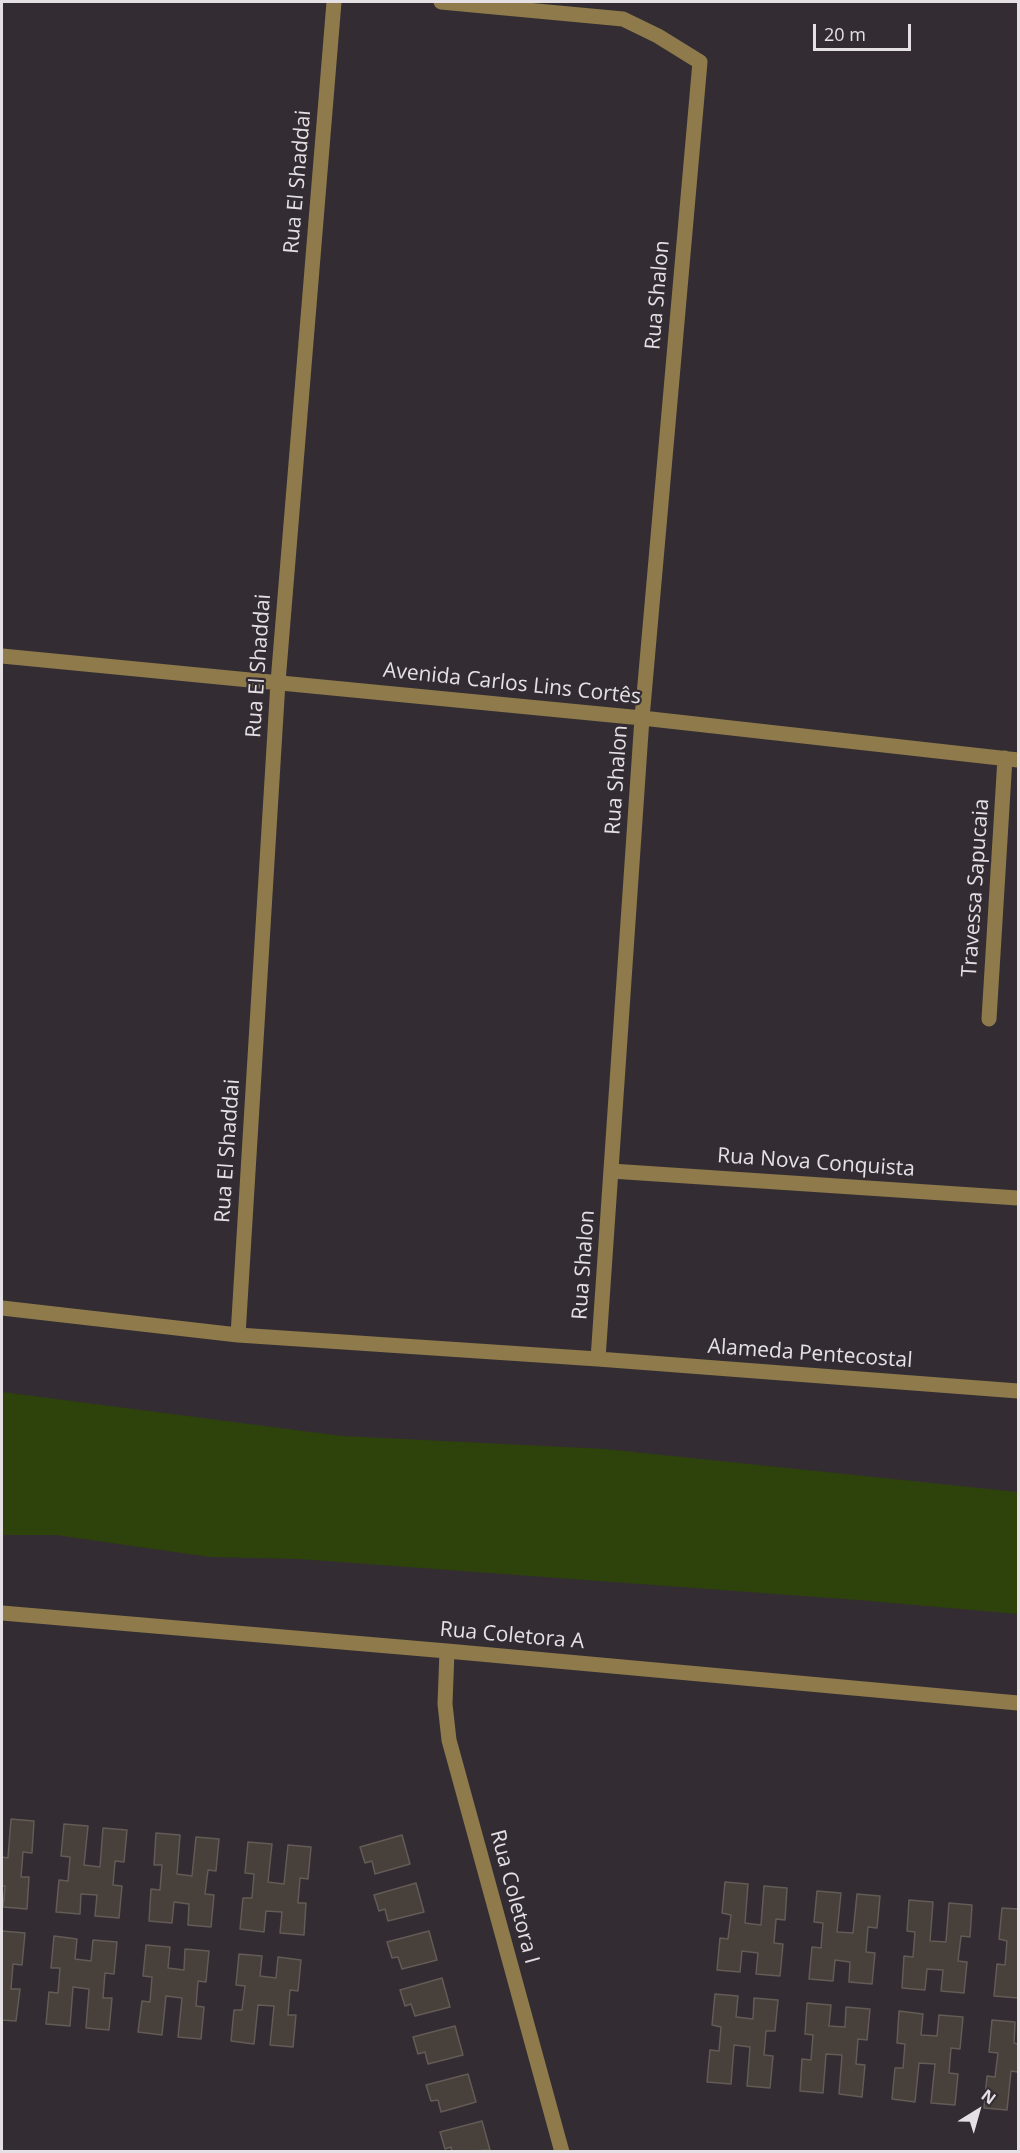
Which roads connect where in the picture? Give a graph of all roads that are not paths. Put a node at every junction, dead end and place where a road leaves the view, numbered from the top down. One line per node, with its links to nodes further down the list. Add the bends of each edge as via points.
1 (334, 2): 4 (street, Rua El Shaddai)
2 (441, 2): 5 (street, Rua Shalon, via 623,19 699,62)
3 (2, 656): 4 (street, Avenida Carlos Lins Cortês)
4 (278, 682): 5 (street, Avenida Carlos Lins Cortês); 11 (street, Rua El Shaddai)
5 (642, 718): 6 (street, Avenida Carlos Lins Cortês); 8 (street, Rua Shalon)
6 (1012, 759): 7 (street, Travessa Sapucaia)
7 (989, 1019)
8 (611, 1171): 9 (street, Rua Nova Conquista); 12 (street, Rua Shalon)
9 (1018, 1198)
10 (2, 1308): 11 (street, Alameda Pentecostal)
11 (238, 1335): 12 (street, Alameda Pentecostal)
12 (598, 1359): 13 (street, Alameda Pentecostal)
13 (1018, 1391)
14 (2, 1613): 15 (street, Rua Coletora A)
15 (447, 1651): 16 (street, Rua Coletora A); 17 (street, Rua Coletora I, via 445,1704 449,1740)
16 (1018, 1703)
17 (562, 2151)

